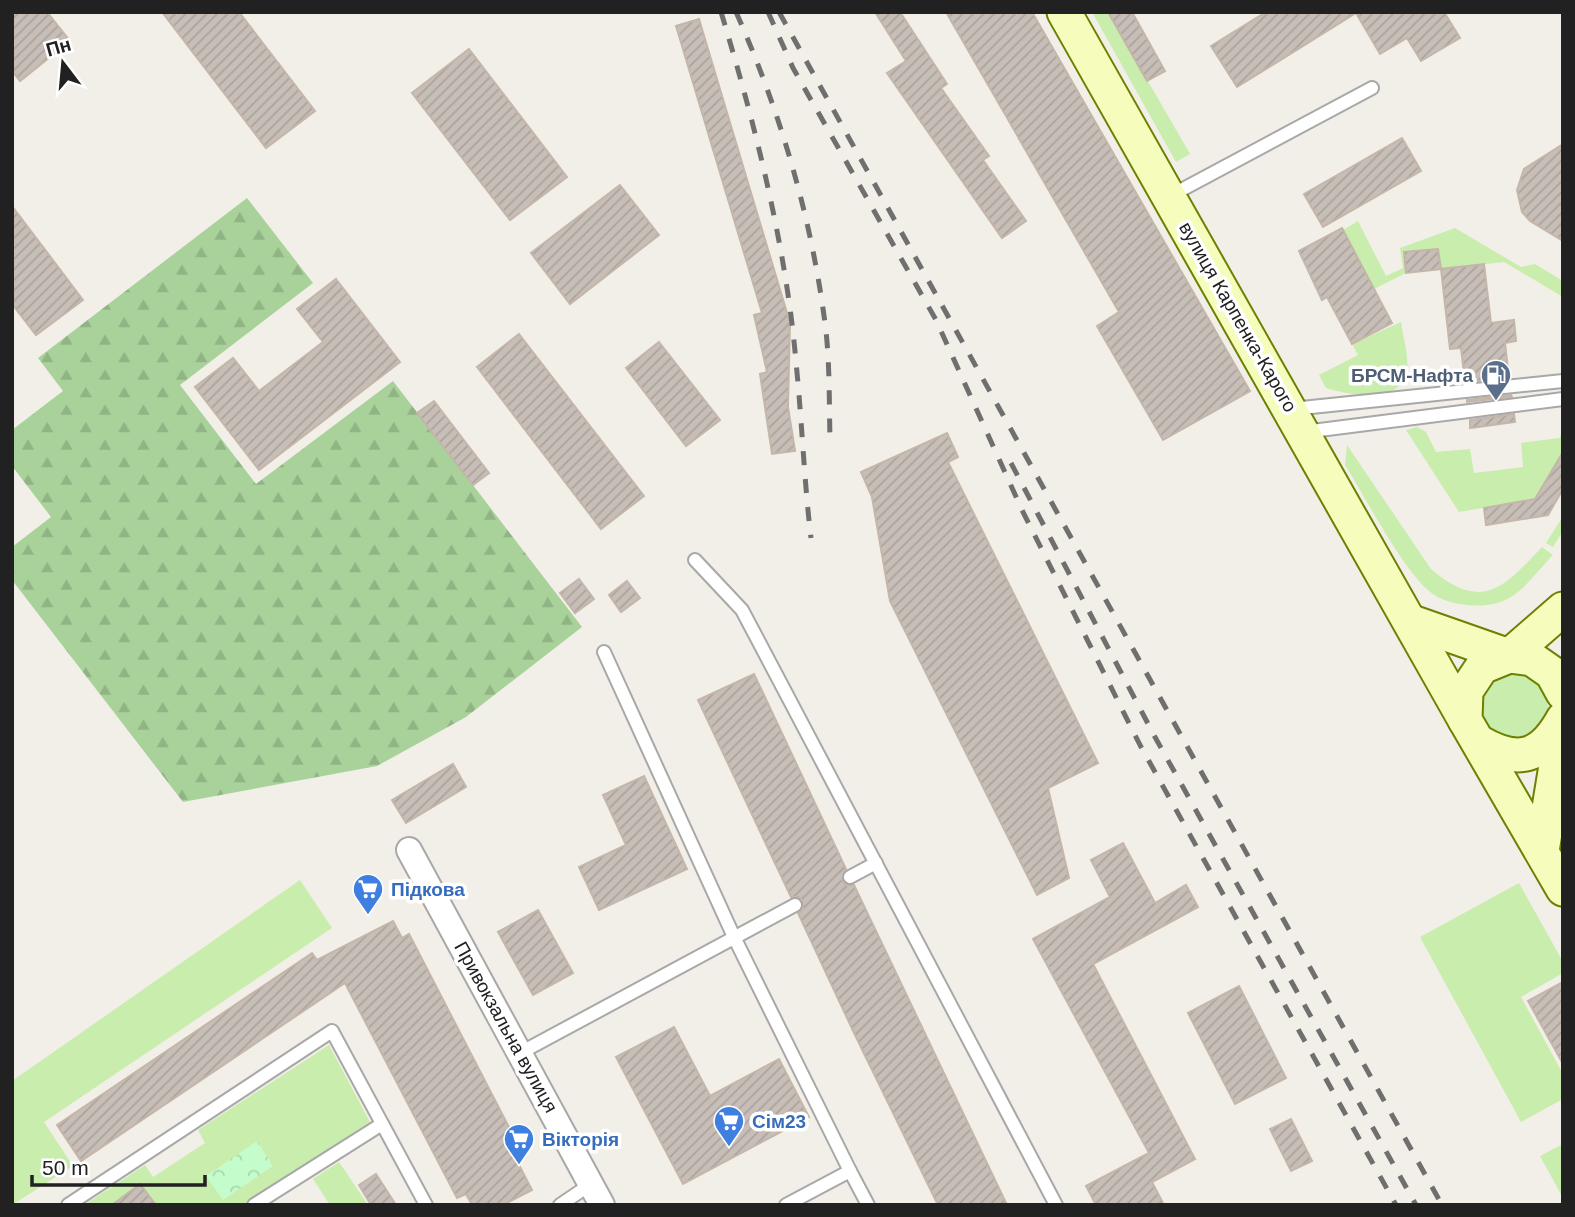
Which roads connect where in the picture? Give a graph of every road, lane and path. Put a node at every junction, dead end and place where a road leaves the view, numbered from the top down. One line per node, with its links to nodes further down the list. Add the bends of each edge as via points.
1 (1064, 12): 3 (main road, вулиця Карпенка-Карого)
2 (1372, 88): 3 (lane)
3 (1169, 196): 7 (main road, вулиця Карпенка-Карого)
4 (1563, 381): 6 (lane)
5 (1563, 399): 8 (lane)
6 (1358, 402): 7 (lane); 8 (lane)
7 (1298, 421): 8 (lane); 11 (main road, вулиця Карпенка-Карого)
8 (1369, 424)
9 (695, 560): 19 (lane, via 742,610)
10 (1563, 610): 13 (main road)
11 (1412, 622): 13 (main road); 16 (main road, вулиця Карпенка-Карого)
12 (604, 653): 23 (lane)
13 (1509, 656): 14 (main road, via 1532,659 1552,673); 16 (main road, via 1482,667 1466,691)
14 (1563, 693)
15 (1563, 721): 16 (main road, via 1551,740 1528,755 1502,755); 18 (main road)
16 (1472, 731): 18 (main road, вулиця Карпенка-Карого)
17 (409, 850): 24 (street, Привокзальна вулиця)
18 (1542, 851): 21 (main road)
19 (876, 863): 20 (lane); 34 (lane)
20 (850, 877)
21 (1563, 889)
22 (795, 905): 23 (lane)
23 (734, 937): 24 (lane); 26 (lane)
24 (520, 1053): 27 (street, Привокзальна вулиця)
25 (382, 1124): 28 (lane, via 332,1031); 29 (lane); 30 (lane)
26 (850, 1171): 32 (lane); 33 (lane)
27 (596, 1194): 31 (lane)
28 (68, 1205)
29 (254, 1205)
30 (426, 1205)
31 (560, 1205)
32 (786, 1205)
33 (868, 1205)
34 (1056, 1205)

